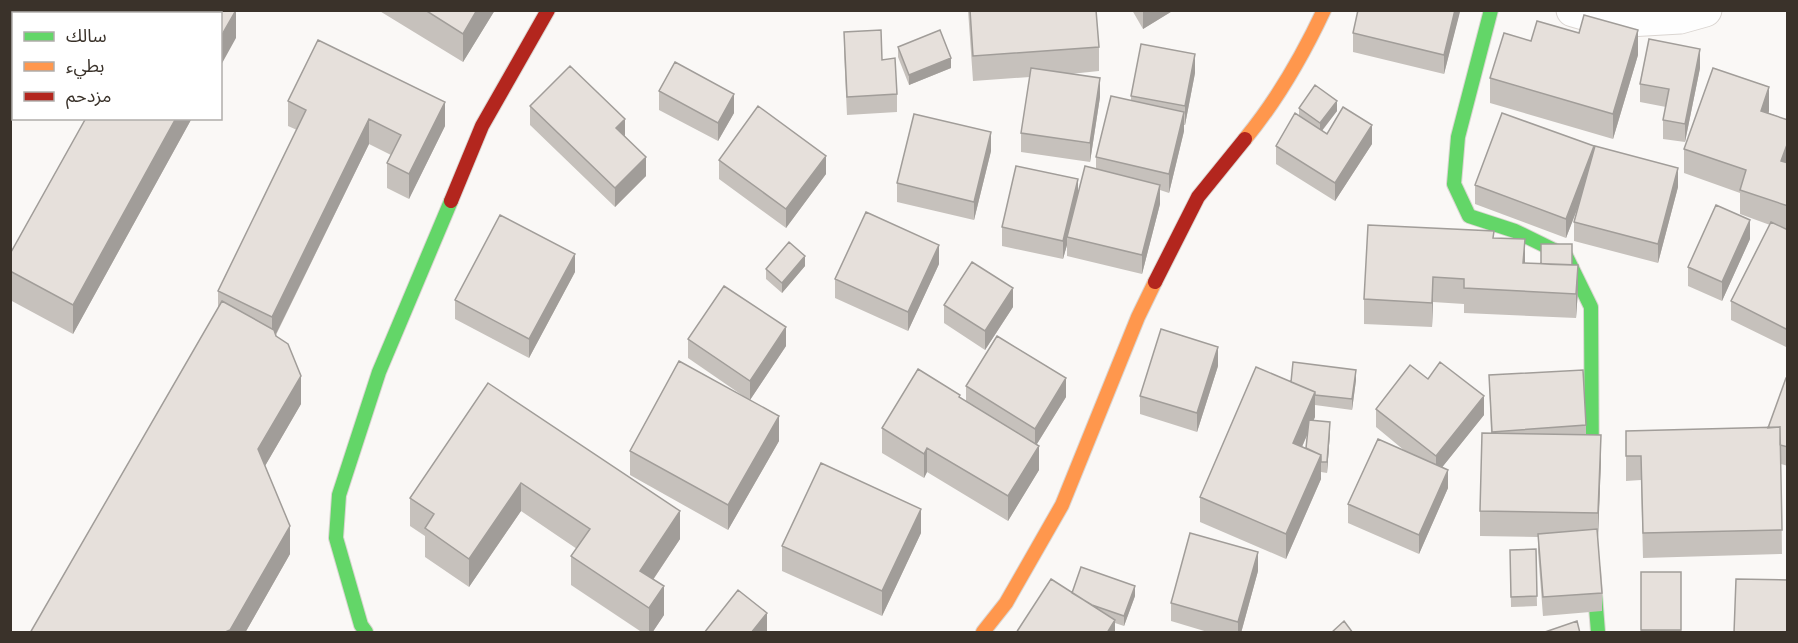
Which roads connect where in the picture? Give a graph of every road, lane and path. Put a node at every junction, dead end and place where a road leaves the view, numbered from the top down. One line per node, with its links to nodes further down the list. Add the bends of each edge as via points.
1 (548, 10): 8 (street, via 482,126 379,372 339,495 336,538)
2 (1324, 10): 9 (street, via 1304,53 1270,108 1198,197 1138,317 1062,505)
3 (1491, 10): 6 (street, via 1458,137 1454,184 1468,216 1515,231 1566,256 1591,307)
4 (1573, 10): 5 (street, via 1611,21 1680,17)
5 (1705, 10)
6 (1592, 492)
7 (1593, 549): 10 (street)
8 (366, 633)
9 (983, 633)
10 (1598, 633)

